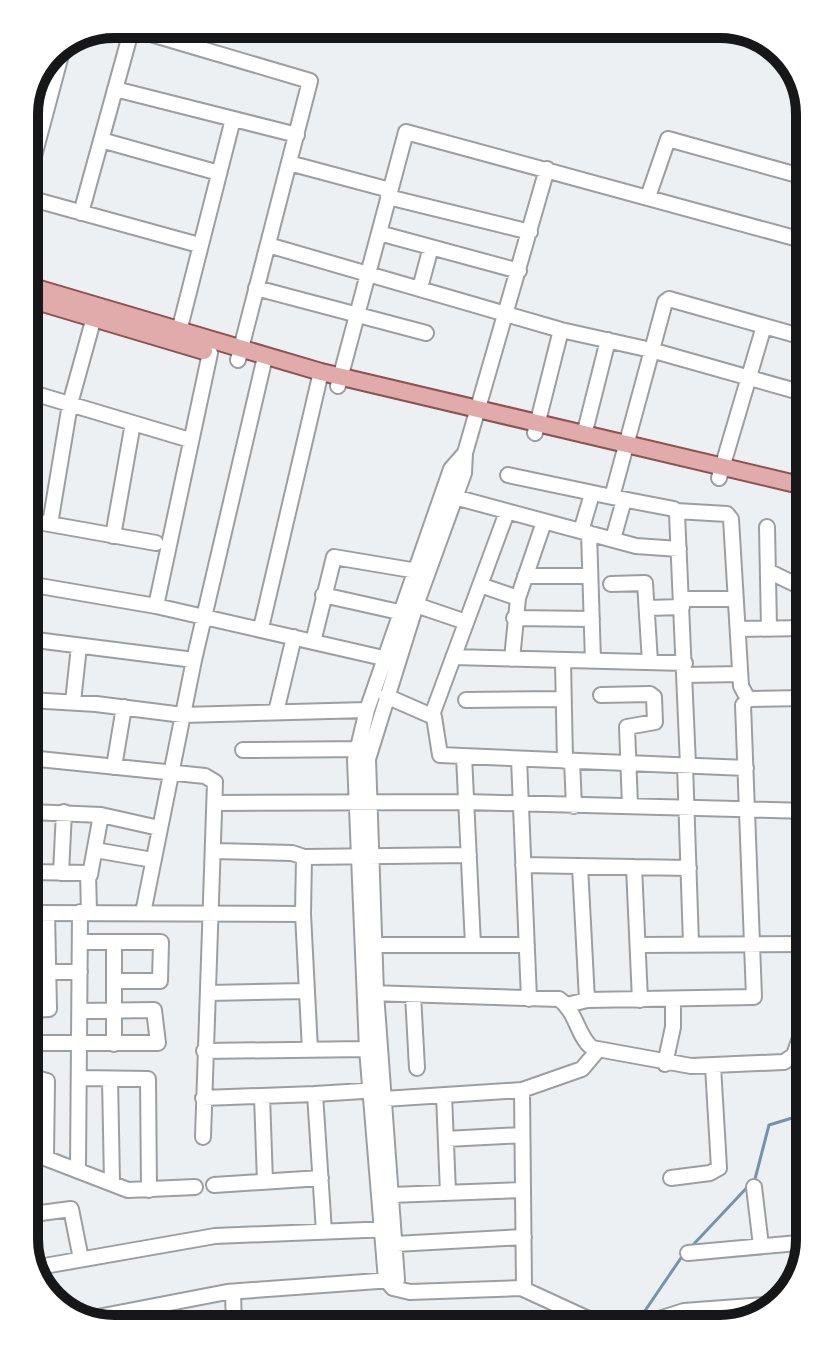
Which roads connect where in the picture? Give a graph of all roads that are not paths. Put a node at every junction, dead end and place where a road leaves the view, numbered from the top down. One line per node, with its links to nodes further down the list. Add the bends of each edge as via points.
1 (123, 38): 4 (street)
2 (166, 38): 6 (street, via 308,79)
3 (59, 62): 7 (street)
4 (115, 89): 5 (street); 8 (street)
5 (233, 119): 6 (street); 12 (street)
6 (297, 135): 10 (street)
7 (39, 137): 9 (street)
8 (101, 140): 12 (street); 17 (street)
9 (38, 141)
10 (289, 163): 14 (street); 22 (street)
11 (547, 169): 14 (street, via 406,132); 15 (street); 18 (street)
12 (219, 173): 21 (street)
13 (796, 175): 15 (street, via 668,139)
14 (389, 193): 18 (street); 19 (street)
15 (648, 197): 20 (street)
16 (38, 201): 17 (street)
17 (81, 213): 21 (street)
18 (530, 232): 24 (street)
19 (379, 233): 23 (street); 25 (street)
20 (796, 238)
21 (199, 245): 37 (street)
22 (268, 245): 25 (street); 26 (street)
23 (431, 247): 24 (street); 27 (street)
24 (519, 271): 31 (street)
25 (368, 273): 27 (street); 32 (street)
26 (256, 288): 32 (street); 41 (street)
27 (420, 288): 31 (street)
28 (38, 290): 30 (main road)
29 (38, 301): 30 (main road)
30 (95, 313): 37 (main road); 48 (street)
31 (507, 314): 34 (street); 49 (street)
32 (357, 315): 35 (street); 45 (street)
33 (764, 326): 36 (street); 39 (street, via 669,299); 44 (street)
34 (561, 330): 38 (street); 51 (street)
35 (426, 333)
36 (796, 335)
37 (177, 338): 40 (main road); 41 (main road)
38 (608, 340): 39 (street); 52 (street)
39 (651, 350): 44 (street); 54 (street)
40 (210, 353): 41 (main road); 53 (street)
41 (239, 355): 42 (main road)
42 (263, 362): 43 (main road); 88 (street)
43 (320, 377): 45 (main road); 92 (street)
44 (749, 378): 46 (street); 55 (street)
45 (339, 382): 49 (main road)
46 (796, 391)
47 (38, 395): 48 (street)
48 (70, 404): 50 (street); 66 (street)
49 (478, 414): 51 (main road); 60 (street, via 464,473)
50 (133, 423): 53 (street); 69 (street)
51 (536, 428): 52 (main road); 54 (main road)
52 (584, 435): 54 (main road)
53 (190, 440): 85 (street)
54 (626, 450): 55 (main road); 61 (street)
55 (720, 473): 57 (main road); 59 (main road)
56 (508, 475): 58 (street)
57 (796, 485)
58 (592, 494): 61 (street); 68 (street)
59 (796, 494)
60 (449, 496): 63 (street); 74 (street)
61 (618, 498): 62 (street); 70 (street)
62 (676, 511): 72 (street); 83 (street, via 730,516)
63 (507, 512): 65 (street); 78 (street)
64 (38, 522): 66 (street)
65 (544, 522): 68 (street); 75 (street)
66 (50, 524): 69 (street)
67 (767, 527): 73 (street)
68 (585, 532): 70 (street); 76 (street)
69 (113, 536): 71 (street)
70 (613, 539): 72 (street)
71 (156, 543)
72 (679, 549): 84 (street)
73 (768, 571): 79 (street); 93 (street)
74 (422, 572): 81 (street, via 334,557); 87 (street)
75 (525, 576): 76 (street); 82 (street)
76 (590, 576): 90 (street)
77 (611, 584): 86 (street, via 645,583)
78 (480, 585): 82 (street); 91 (street)
79 (796, 585)
80 (38, 586): 85 (street)
81 (323, 595): 87 (street); 98 (street)
82 (518, 598): 89 (street)
83 (736, 599): 84 (street); 95 (street)
84 (682, 603): 86 (street); 107 (street)
85 (156, 606): 88 (street)
86 (647, 608): 106 (street)
87 (410, 611): 91 (street); 103 (street)
88 (204, 617): 92 (street); 102 (street)
89 (514, 618): 90 (street); 101 (street)
90 (592, 619): 105 (street)
91 (466, 622): 100 (street)
92 (261, 628): 96 (street)
93 (769, 628): 94 (street); 95 (street)
94 (796, 628)
95 (738, 629): 108 (street)
96 (294, 637): 98 (street); 119 (street)
97 (38, 640): 99 (street)
98 (313, 642): 103 (street)
99 (79, 646): 102 (street); 116 (street)
100 (453, 657): 101 (street); 121 (street)
101 (512, 659): 104 (street)
102 (194, 660): 120 (street)
103 (392, 660): 110 (street); 118 (street)
104 (563, 661): 105 (street); 112 (street)
105 (593, 661): 106 (street)
106 (650, 662): 107 (street)
107 (685, 669): 108 (street); 129 (street)
108 (740, 674): 113 (street)
109 (601, 695): 128 (street, via 654,697 655,722 627,725)
110 (386, 696): 121 (street); 122 (street)
111 (796, 698): 113 (street)
112 (563, 699): 115 (street); 127 (street)
113 (748, 699): 131 (street, via 743,705)
114 (38, 700): 116 (street)
115 (466, 700)
116 (73, 702): 117 (street)
117 (124, 707): 120 (street); 130 (street)
118 (367, 710): 119 (street); 122 (street)
119 (276, 712): 120 (street)
120 (183, 715): 132 (street)
121 (432, 715): 124 (street, via 438,753)
122 (363, 749): 123 (street); 133 (street)
123 (243, 750)
124 (464, 756): 126 (street); 134 (street)
125 (38, 759): 130 (street)
126 (519, 759): 127 (street); 136 (street)
127 (568, 761): 128 (street); 137 (street)
128 (629, 763): 129 (street); 138 (street)
129 (686, 765): 131 (street); 139 (street)
130 (114, 767): 132 (street)
131 (746, 768): 140 (street)
132 (170, 774): 135 (street, via 212,778); 145 (street)
133 (363, 801): 134 (street); 135 (street); 148 (street)
134 (466, 802): 136 (street); 149 (street)
135 (215, 803): 147 (street)
136 (521, 805): 137 (street); 152 (street)
137 (574, 806): 138 (street)
138 (630, 806): 139 (street)
139 (686, 807): 140 (street); 155 (street)
140 (748, 809): 141 (street); 168 (street)
141 (796, 811)
142 (38, 812): 143 (street)
143 (64, 812): 144 (street); 157 (street)
144 (101, 815): 145 (street); 146 (street)
145 (159, 828): 151 (street)
146 (95, 850): 151 (street); 158 (street)
147 (213, 851): 150 (street); 163 (street)
148 (364, 855): 149 (street); 150 (street); 170 (street); 180 (street)
149 (469, 855): 171 (street)
150 (304, 857): 164 (street)
151 (153, 860): 162 (street)
152 (523, 865): 153 (street); 172 (street)
153 (580, 866): 154 (street); 184 (street)
154 (634, 867): 155 (street); 173 (street)
155 (689, 868): 167 (street)
156 (38, 872): 157 (street)
157 (61, 873): 158 (street)
158 (90, 875): 159 (street)
159 (85, 912): 161 (street); 162 (street); 165 (street)
160 (38, 913): 161 (street)
161 (47, 913): 175 (street)
162 (143, 913): 163 (street)
163 (210, 914): 164 (street); 179 (street)
164 (303, 914): 178 (street)
165 (80, 942): 166 (street); 176 (street)
166 (114, 942): 177 (street); 177 (street, via 161,942 160,981)
167 (691, 944): 168 (street); 173 (street)
168 (754, 944): 169 (street); 183 (street, via 754,997)
169 (796, 944)
170 (374, 945): 171 (street); 180 (street)
171 (473, 945): 172 (street)
172 (527, 945): 182 (street)
173 (638, 945): 185 (street)
174 (38, 972): 175 (street)
175 (48, 972): 176 (street); 187 (street, via 49,1009)
176 (80, 972): 188 (street)
177 (114, 981): 189 (street)
178 (307, 991): 179 (street); 194 (street)
179 (208, 993): 196 (street)
180 (370, 993): 181 (street); 193 (street); 205 (street)
181 (413, 995): 182 (street); 200 (street)
182 (529, 999): 186 (street, via 559,999)
183 (673, 999): 185 (street); 198 (street)
184 (587, 1000): 185 (street); 186 (street)
185 (640, 1000)
186 (567, 1005): 195 (street, via 589,1046)
187 (38, 1010)
188 (80, 1011): 189 (street); 191 (street)
189 (114, 1011): 192 (street); 192 (street, via 154,1010 158,1029 157,1044)
190 (38, 1043): 191 (street)
191 (80, 1044): 192 (street); 201 (street)
192 (114, 1044)
193 (367, 1049): 194 (street); 205 (street)
194 (310, 1050): 196 (street)
195 (598, 1050): 198 (street); 204 (street, via 582,1069)
196 (204, 1051): 209 (street)
197 (796, 1058): 199 (street, via 773,1065)
198 (665, 1064): 199 (street)
199 (713, 1066): 216 (street, via 719,1168)
200 (417, 1068)
201 (80, 1078): 203 (street); 214 (street)
202 (38, 1079): 213 (street, via 47,1081)
203 (110, 1079): 217 (street); 222 (street, via 149,1082)
204 (522, 1090): 207 (street); 210 (street)
205 (379, 1093): 206 (street); 207 (street); 225 (street); 228 (street)
206 (315, 1094): 208 (street); 215 (street)
207 (444, 1095): 212 (street)
208 (262, 1096): 209 (street); 218 (street)
209 (203, 1098): 211 (street)
210 (522, 1135): 212 (street); 223 (street)
211 (203, 1137)
212 (446, 1139): 224 (street)
213 (39, 1155): 214 (street)
214 (78, 1169): 217 (street)
215 (321, 1178): 218 (street); 227 (street)
216 (671, 1178)
217 (112, 1182): 222 (street, via 128,1190)
218 (265, 1182): 219 (street)
219 (214, 1185)
220 (195, 1187): 222 (street)
221 (754, 1187): 231 (street)
222 (149, 1190)
223 (523, 1190): 224 (street); 229 (street)
224 (448, 1193): 225 (street)
225 (391, 1195): 228 (street)
226 (38, 1213): 233 (street, via 71,1209)
227 (324, 1232): 228 (street); 233 (street, via 215,1236)
228 (391, 1234): 229 (street); 235 (street)
229 (524, 1237): 236 (street)
230 (796, 1243): 231 (street)
231 (761, 1246): 232 (street)
232 (688, 1253)
233 (81, 1259): 234 (street)
234 (43, 1266)
235 (392, 1283): 236 (street, via 410,1292); 237 (street)
236 (524, 1288): 241 (street)
237 (233, 1292): 239 (street); 240 (street)
238 (756, 1306): 242 (street)
239 (109, 1315)
240 (234, 1315)
241 (580, 1315)
242 (672, 1315)

